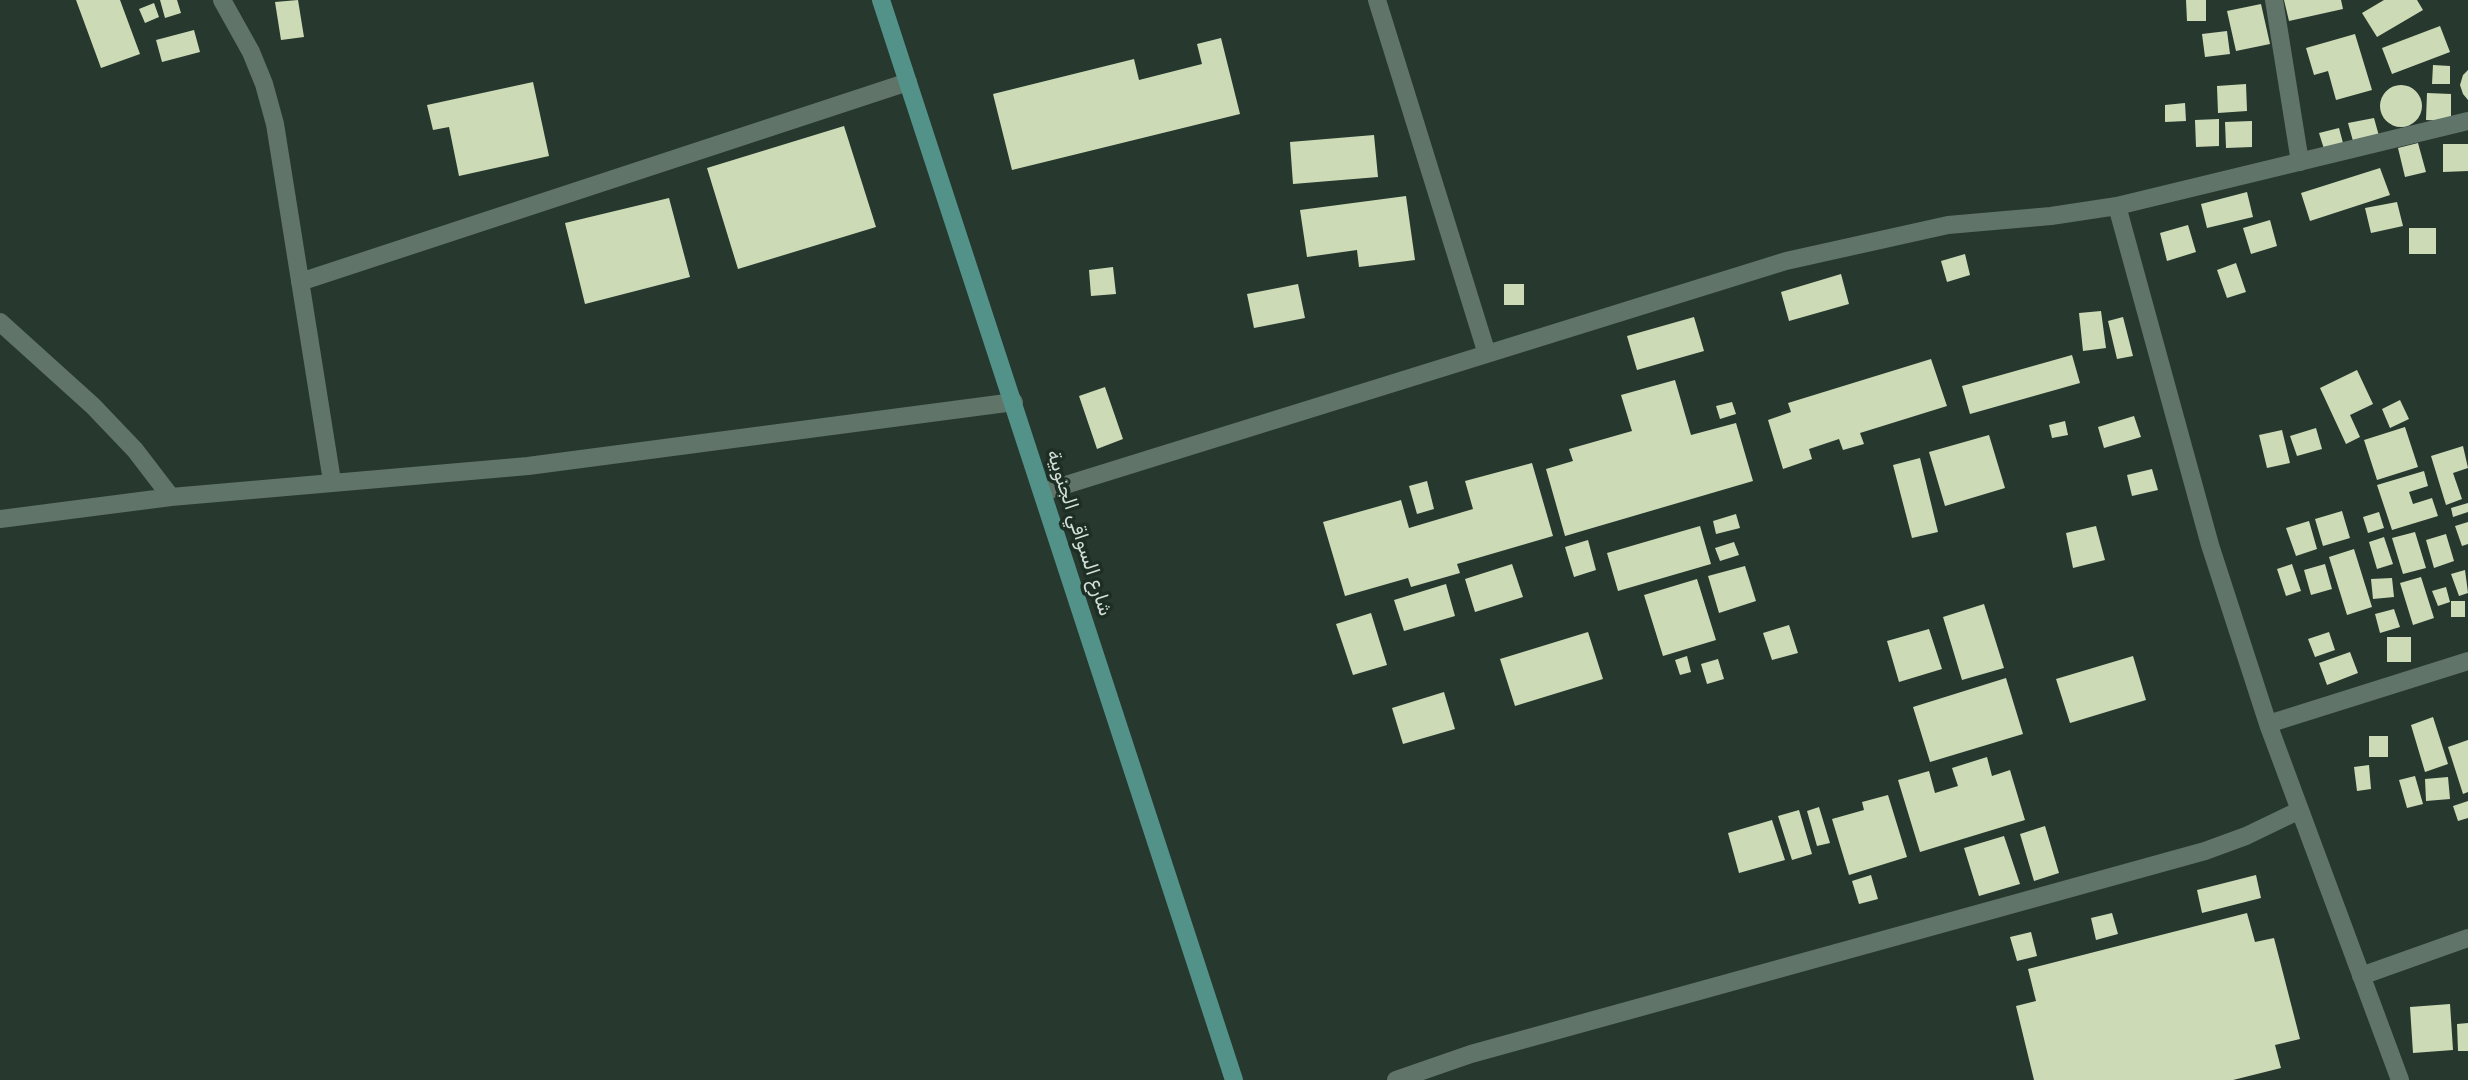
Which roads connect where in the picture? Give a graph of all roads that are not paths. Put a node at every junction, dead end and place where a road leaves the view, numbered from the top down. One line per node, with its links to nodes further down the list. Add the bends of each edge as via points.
1 (222, 0): 9 (street, via 264,84 275,124)
2 (881, 0): 5 (street, شارع السواقي الجنوبية)
3 (1377, 0): 11 (street)
4 (2274, 0): 7 (street)
5 (908, 82): 9 (street); 12 (street, شارع السواقي الجنوبية)
6 (2468, 121): 7 (street)
7 (2300, 162): 8 (street)
8 (2117, 206): 11 (street, via 1948,225 1786,261); 18 (street, via 2210,545)
9 (300, 282): 13 (street)
10 (0, 322): 15 (street, via 93,406)
11 (1487, 354): 14 (street)
12 (1014, 401): 13 (street, via 528,466); 14 (street, شارع السواقي الجنوبية)
13 (332, 481): 15 (street)
14 (1043, 492): 22 (street, شارع السواقي الجنوبية)
15 (171, 497): 16 (street)
16 (0, 519)
17 (2468, 661): 18 (street)
18 (2268, 724): 19 (street)
19 (2300, 810): 21 (street); 23 (street, via 2205,851 1471,1054)
20 (2468, 938): 21 (street)
21 (2361, 976): 24 (street)
22 (1234, 1080)
23 (1396, 1080)
24 (2400, 1080)

